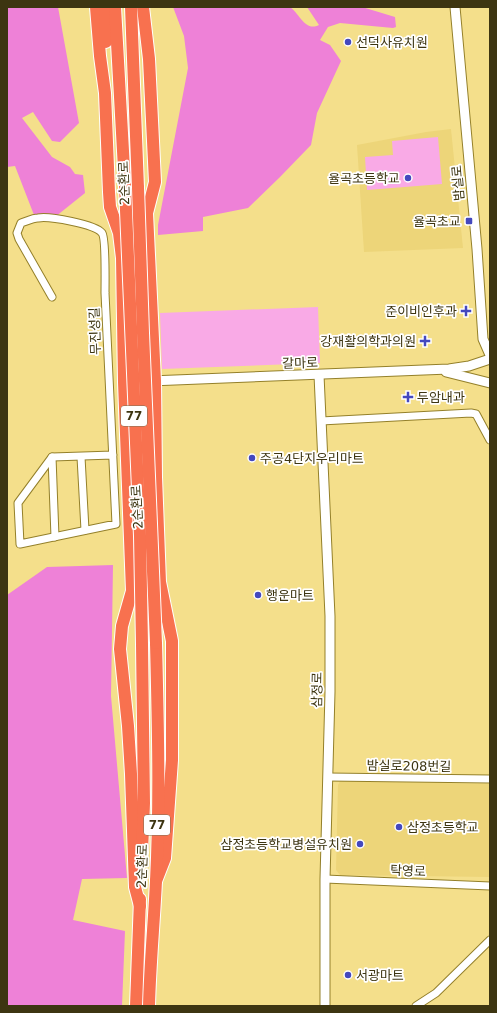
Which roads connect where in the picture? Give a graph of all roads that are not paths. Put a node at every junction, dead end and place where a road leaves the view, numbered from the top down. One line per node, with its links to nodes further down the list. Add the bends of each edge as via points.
1 (96, 7): 7 (highway)
2 (106, 7): 7 (highway)
3 (115, 7): 42 (highway, 2순환로 / 77, bridge, via 140,536 144,803)
4 (131, 7): 40 (highway, 2순환로 / 77, bridge, via 156,644)
5 (143, 7): 9 (highway, via 149,59 155,182)
6 (454, 7): 14 (street, 밤실로, via 483,339)
7 (105, 93): 8 (highway)
8 (109, 192): 9 (highway, via 113,203 119,208); 10 (highway)
9 (149, 206): 19 (highway, via 147,213)
10 (114, 218): 11 (highway, via 119,233); 13 (highway, via 128,244)
11 (122, 275): 13 (highway); 20 (highway)
12 (52, 297): 21 (street, 무진성길, via 19,239 17,233 21,223 39,217 75,222 98,229 105,239)
13 (134, 315): 18 (highway)
14 (490, 355)
15 (490, 359): 16 (street, 갈마로, via 469,366)
16 (439, 370): 17 (street, 갈마로); 22 (street)
17 (319, 375): 19 (street, 갈마로); 24 (street, 삼정로)
18 (138, 381): 19 (street, 갈마로); 20 (street, 갈마로); 25 (highway)
19 (155, 381): 23 (highway)
20 (124, 382): 21 (street, 갈마로); 36 (highway, via 132,590)
21 (110, 383): 28 (street, 무진성길)
22 (490, 383)
23 (155, 398): 25 (highway); 31 (highway)
24 (321, 421): 26 (street, via 471,413 480,419); 37 (street, 삼정로, via 330,616)
25 (141, 428): 27 (highway)
26 (490, 440)
27 (142, 446): 31 (highway); 34 (highway, via 149,545)
28 (113, 455): 30 (street); 32 (street, 무진성길, via 116,524)
29 (52, 456): 30 (street); 33 (street); 33 (street, 무진성길, via 18,503 20,544)
30 (81, 457): 32 (street)
31 (156, 477): 34 (highway)
32 (85, 530): 33 (street, 무진성길)
33 (55, 537)
34 (161, 588): 35 (highway)
35 (164, 604): 36 (highway, via 146,602 134,605); 40 (highway, via 172,642 172,760 165,858)
36 (127, 611): 42 (highway, via 122,626 120,649 128,726 135,887)
37 (328, 777): 38 (street, 밤실로208번길); 39 (street, 삼정로)
38 (490, 779)
39 (325, 879): 41 (street, 탁영로); 46 (street, 삼정로)
40 (156, 881): 45 (highway, 2순환로 / 77)
41 (490, 886)
42 (140, 906): 44 (highway, 2순환로 / 77)
43 (490, 940): 47 (street, via 436,993)
44 (136, 1006)
45 (149, 1006)
46 (325, 1006)
47 (416, 1006)

